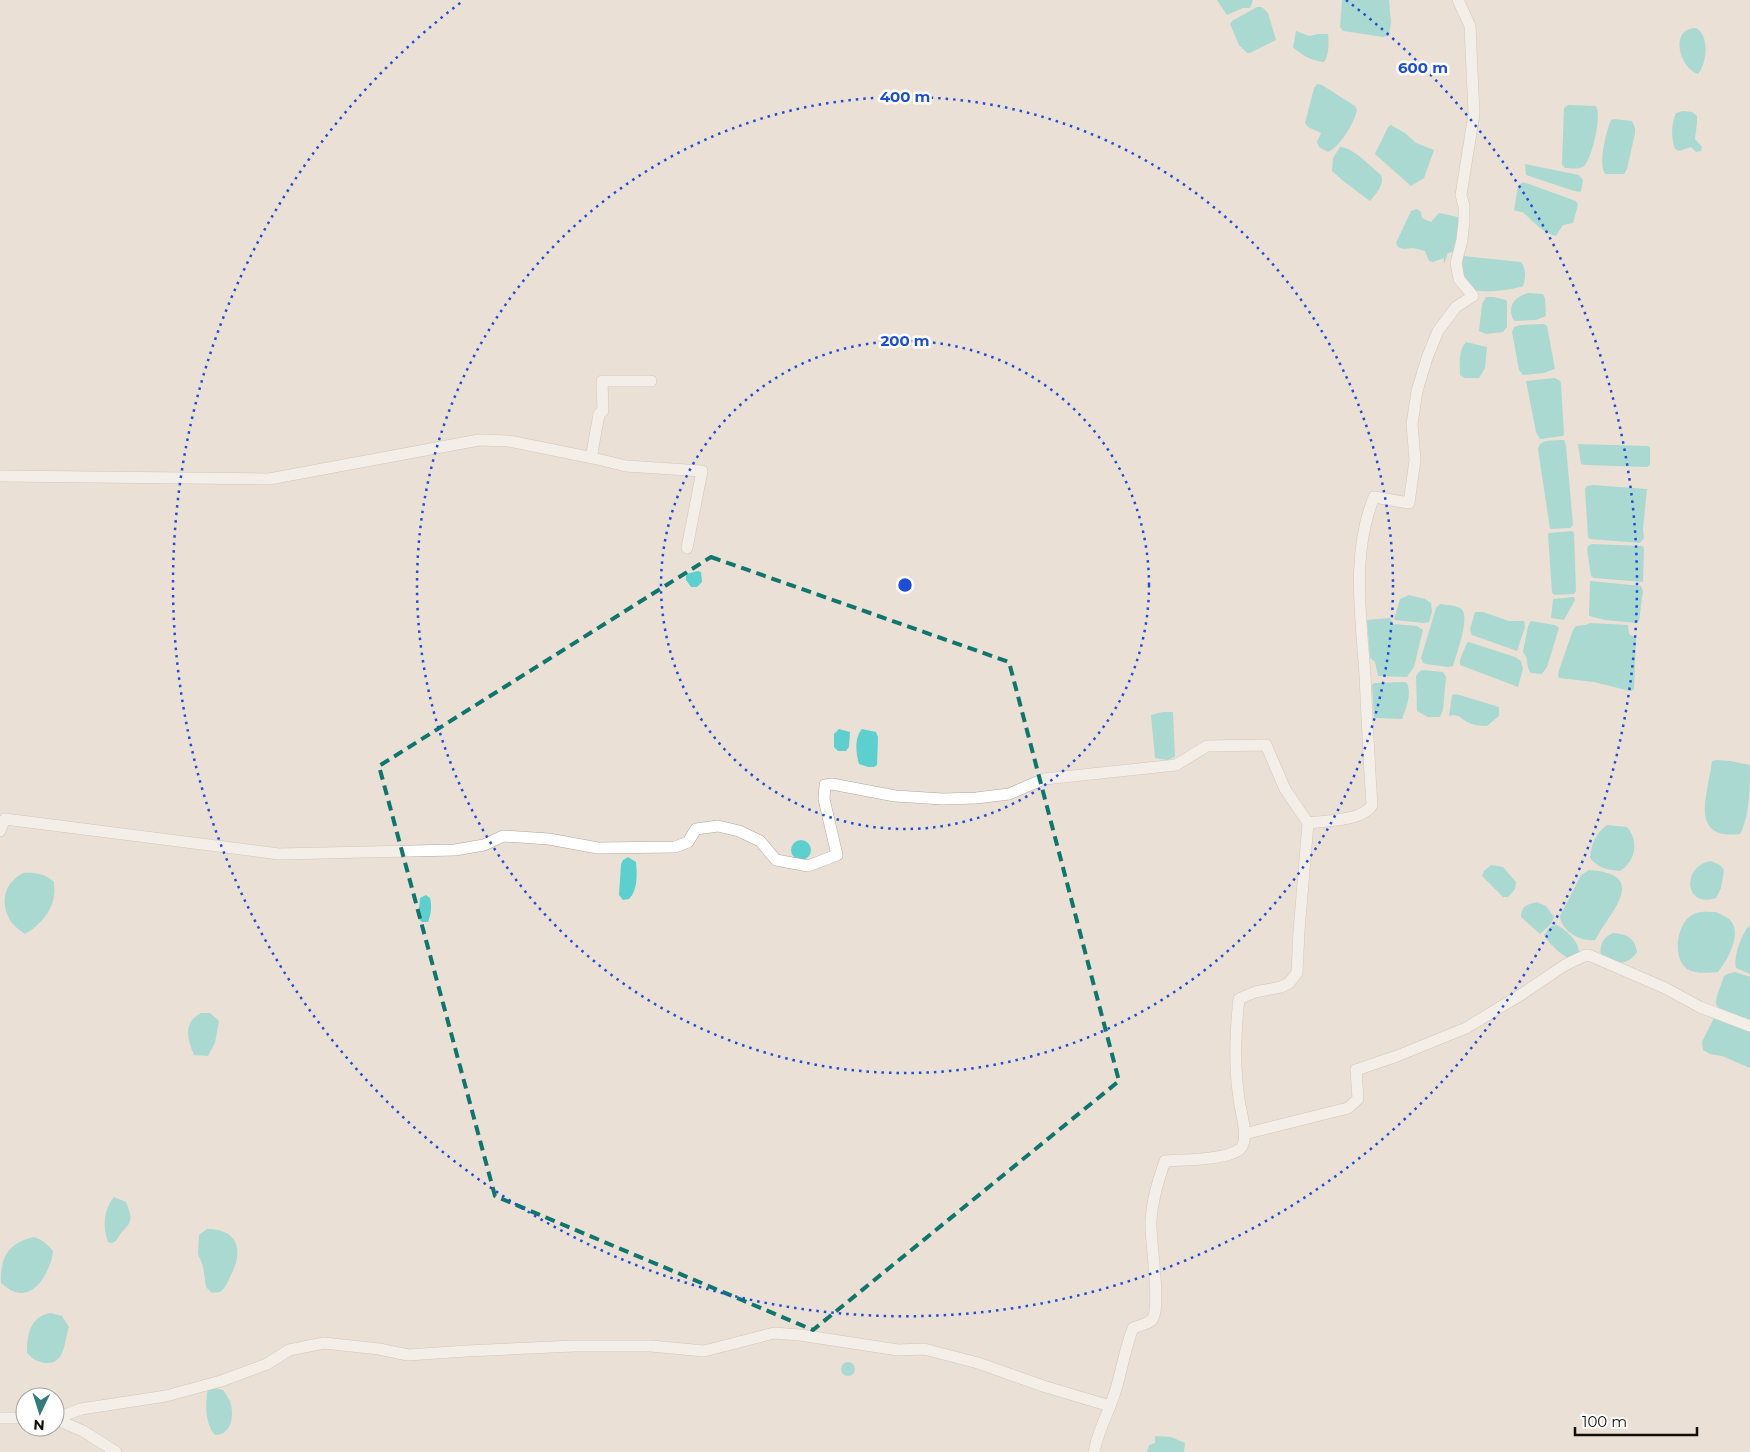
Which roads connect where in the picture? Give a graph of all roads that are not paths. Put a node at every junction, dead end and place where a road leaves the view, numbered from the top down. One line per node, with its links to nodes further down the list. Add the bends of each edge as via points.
1 (1458, 0): 6 (street, via 1470,26 1474,114 1462,195 1462,240 1456,263 1459,280 1473,296 1456,307 1438,330 1427,358 1412,424 1414,460 1409,503 1374,497 1365,525 1360,567 1372,805 1363,813 1334,821)
2 (651, 381): 3 (street, via 602,381 603,411 599,414)
3 (593, 458): 4 (street, via 509,442 479,440 269,479); 5 (street, via 626,466 702,471)
4 (0, 476)
5 (687, 548)
6 (1308, 823): 7 (street, via 1285,789 1266,745 1207,746 1176,765 1044,779 1009,794 976,798 895,796 825,785 824,799 837,856 808,866 776,860 760,841 718,826 696,829 688,842 675,847 598,848 549,839 503,836 484,845 455,850 279,854 5,819); 9 (street, via 1297,972 1289,984 1239,998 1237,1087)
7 (0, 831)
8 (1750, 1026): 9 (street, via 1700,1007 1588,954 1565,965 1466,1028 1356,1070 1358,1099 1348,1108)
9 (1244, 1134): 10 (street, via 1242,1147 1232,1153 1165,1161 1155,1188 1150,1222 1155,1315 1149,1322 1133,1328)
10 (1110, 1406): 11 (street, via 924,1348 898,1350 774,1334 704,1351 651,1346 574,1346 408,1356 324,1343 289,1350 267,1364 221,1381 166,1396 81,1409); 16 (street)
11 (65, 1415)
12 (0, 1418): 13 (street)
13 (15, 1418)
14 (65, 1423): 15 (street)
15 (116, 1452)
16 (1094, 1452)

